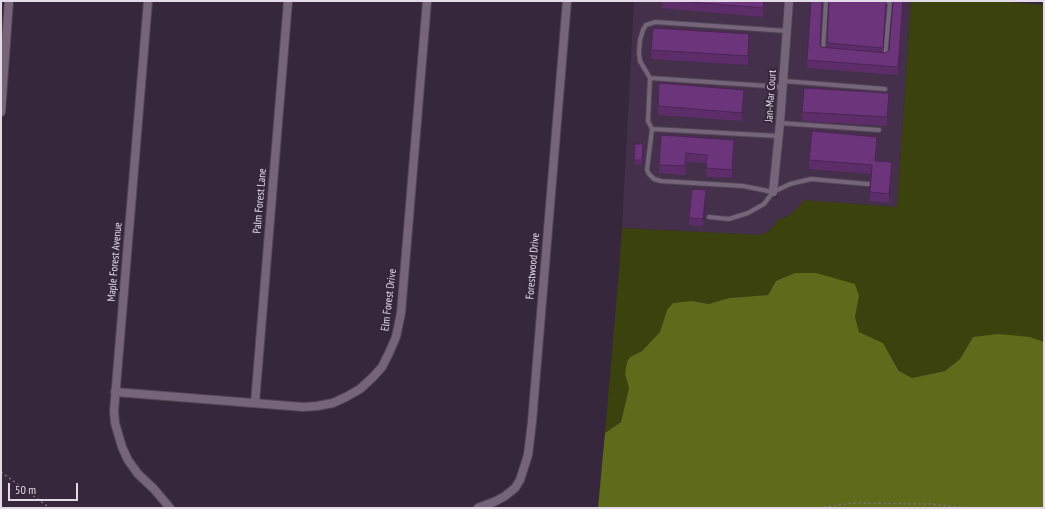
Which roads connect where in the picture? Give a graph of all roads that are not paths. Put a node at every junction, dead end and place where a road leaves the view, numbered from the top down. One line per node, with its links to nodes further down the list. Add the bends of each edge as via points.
1 (9, 1): 15 (street)
2 (148, 1): 23 (street, Maple Forest Avenue)
3 (288, 1): 24 (street, Palm Forest Lane)
4 (427, 1): 24 (street, Elm Forest Drive, via 401,313 390,353 373,377 346,397 333,402 303,407)
5 (567, 1): 26 (street, Forestwood Drive, via 528,455 515,488 496,502)
6 (789, 1): 9 (street, Jan-Mar Court)
7 (826, 1): 10 (lane, via 823,53)
8 (883, 1): 11 (lane, via 890,2 886,58)
9 (787, 31): 12 (lane, via 652,22 643,30 639,53 640,62); 13 (street, Jan-Mar Court)
10 (831, 54)
11 (878, 57)
12 (650, 78): 13 (lane); 17 (lane, via 648,121)
13 (783, 84): 14 (lane); 16 (street, Jan-Mar Court)
14 (885, 89)
15 (1, 112)
16 (780, 124): 18 (lane); 19 (street, Jan-Mar Court)
17 (652, 129): 19 (lane); 21 (lane, via 647,170 654,179 743,186)
18 (879, 130)
19 (779, 136): 21 (street, Jan-Mar Court)
20 (868, 184): 21 (lane, via 811,179 790,184)
21 (773, 192): 22 (lane, via 764,204 748,213 729,219)
22 (709, 217)
23 (115, 392): 24 (street, Elm Forest Drive); 25 (street, Maple Forest Avenue, via 115,423 128,460)
24 (255, 403)
25 (170, 508)
26 (478, 508)

